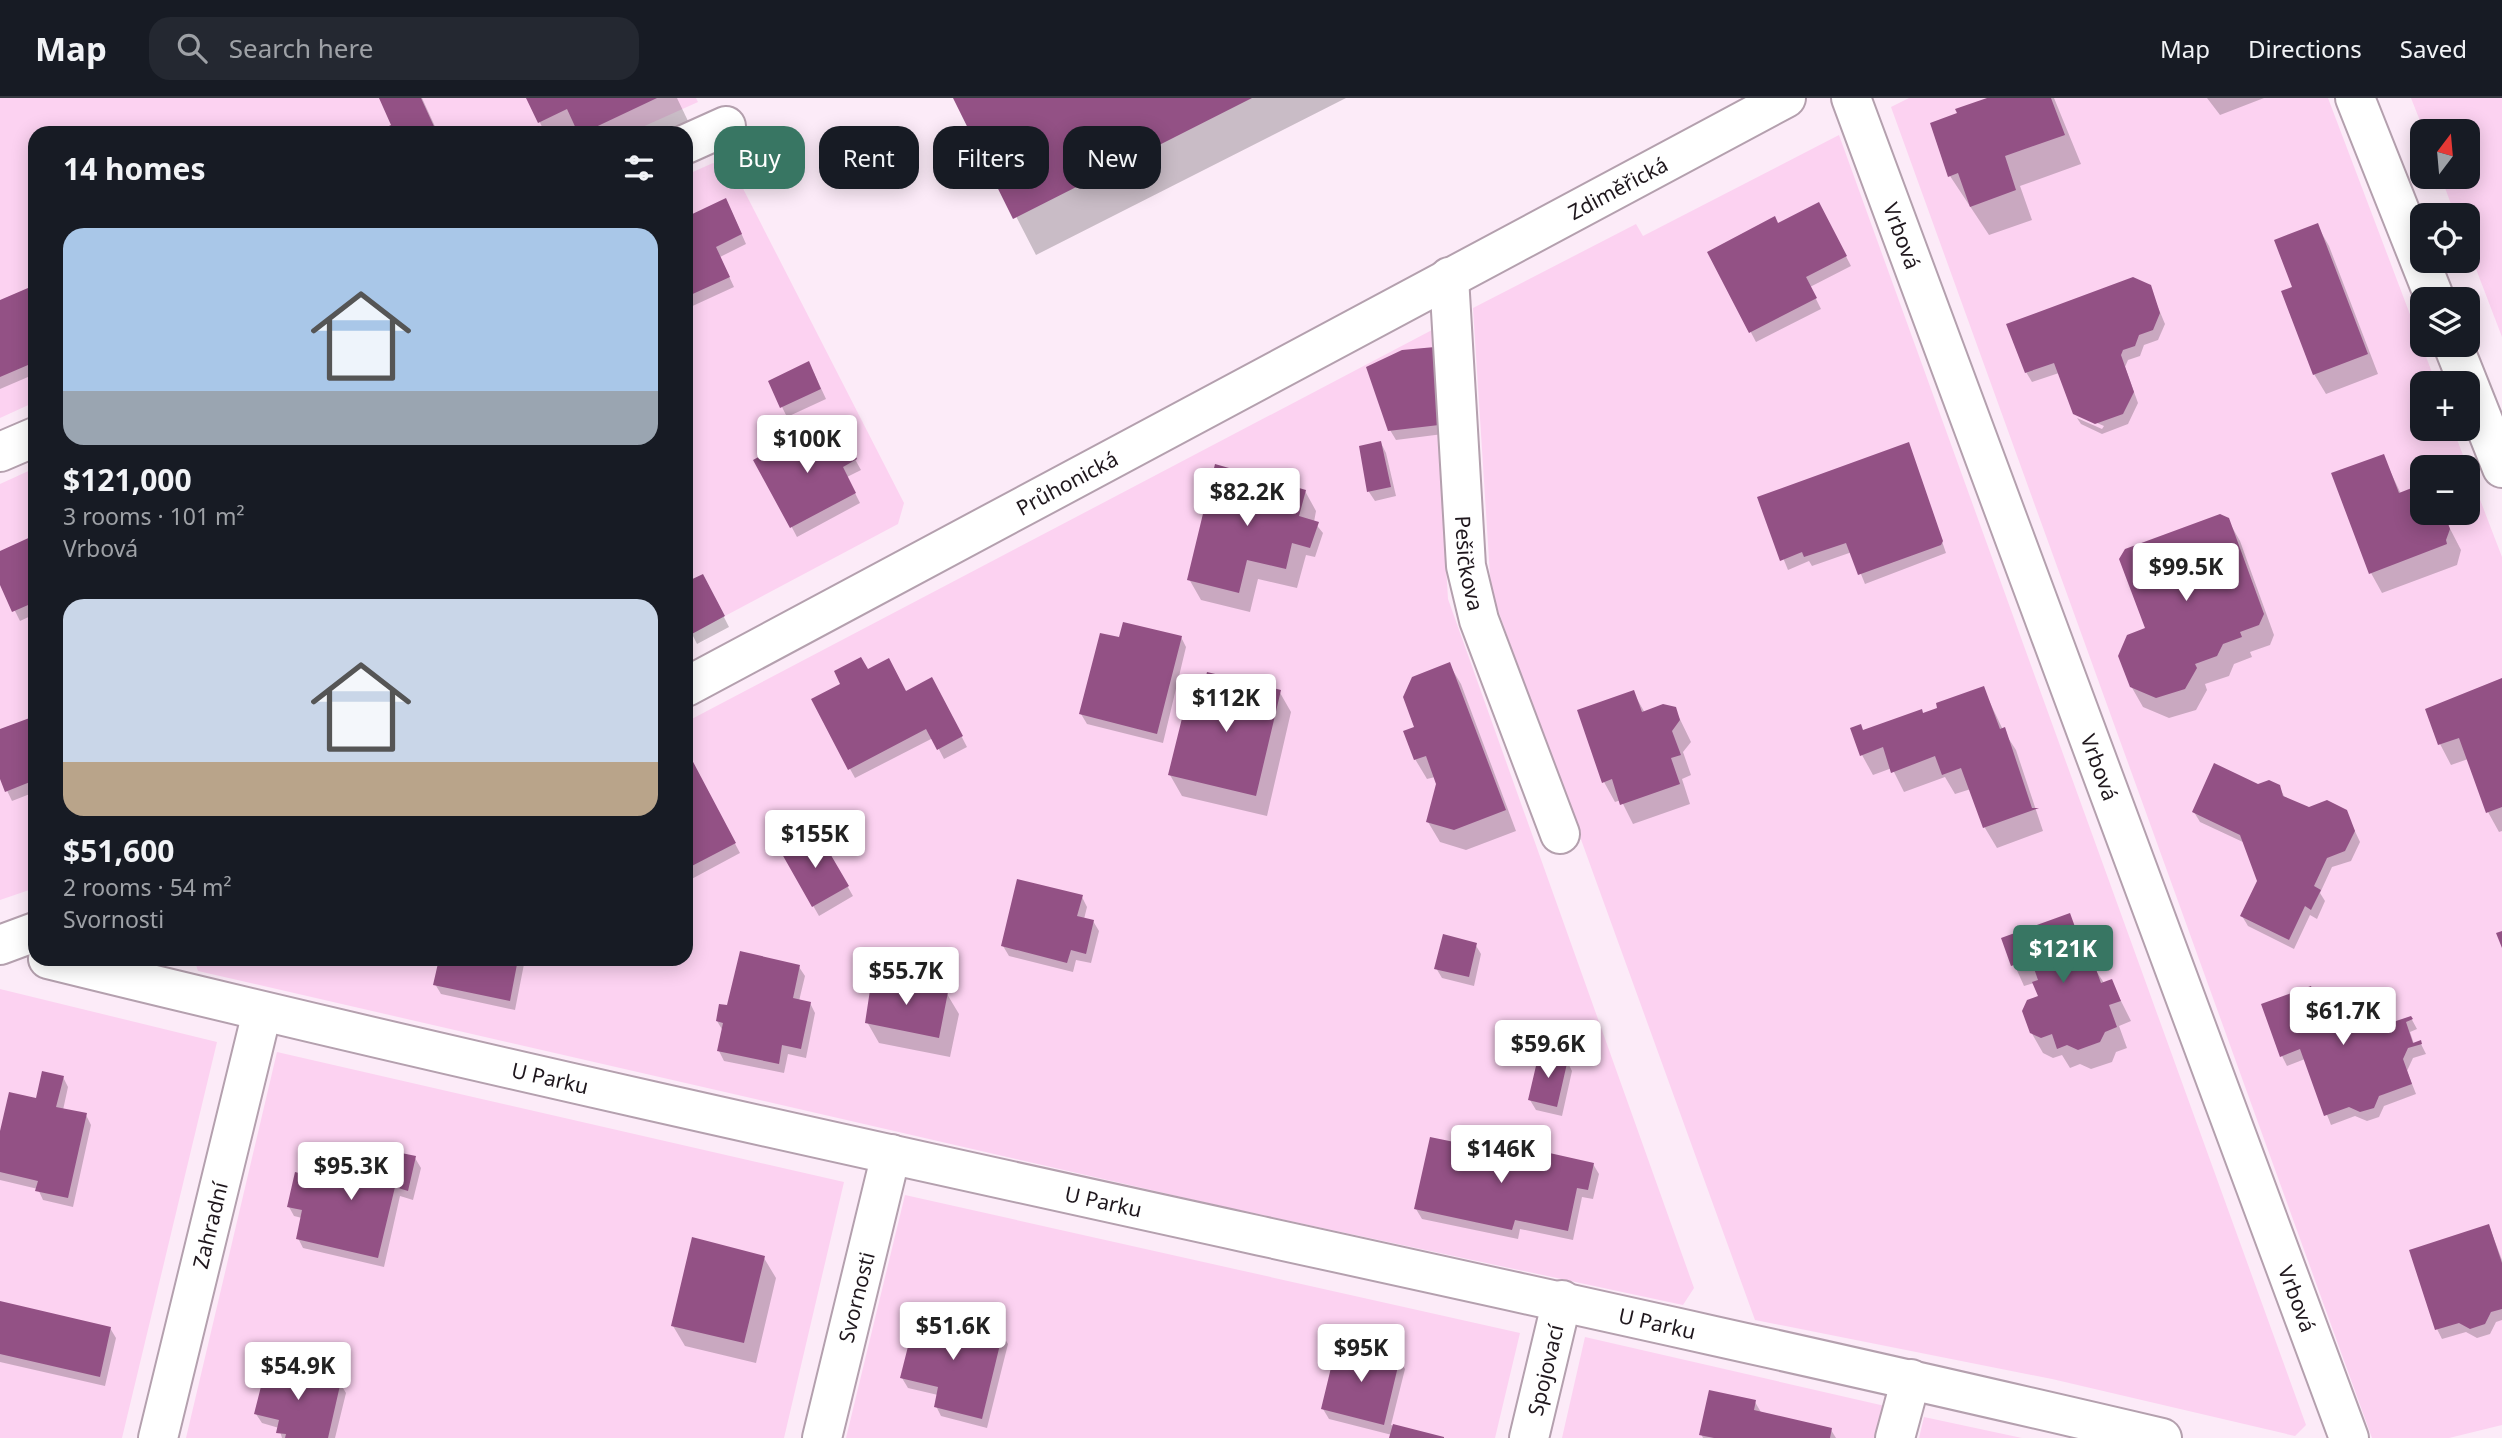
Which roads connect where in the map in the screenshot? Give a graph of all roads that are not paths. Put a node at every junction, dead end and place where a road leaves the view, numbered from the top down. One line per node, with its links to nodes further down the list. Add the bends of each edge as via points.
1 (1786, 98): 6 (street, Zdiměřická)
2 (1851, 98): 27 (street, Vrbová)
3 (2355, 98): 7 (street)
4 (714, 132): 5 (street)
5 (693, 141)
6 (1449, 277): 12 (street, Průhonická); 13 (street, Pešičkova, via 1466,566 1479,620)
7 (2430, 287)
8 (2458, 357): 11 (street)
9 (28, 440): 10 (street)
10 (0, 452)
11 (2502, 468)
12 (693, 683)
13 (1560, 834)
14 (28, 935): 15 (street)
15 (0, 946): 16 (street)
16 (28, 954)
17 (76, 966): 18 (street, U Parku)
18 (262, 1012): 19 (street, U Parku); 22 (street, Zahradní)
19 (891, 1154): 20 (street, U Parku); 23 (street, Svornosti)
20 (1562, 1300): 21 (street, U Parku); 24 (street, Spojovací)
21 (1910, 1379): 25 (street); 26 (street, U Parku)
22 (158, 1438)
23 (822, 1438)
24 (1529, 1438)
25 (1895, 1438)
26 (2162, 1438)
27 (2349, 1438)

